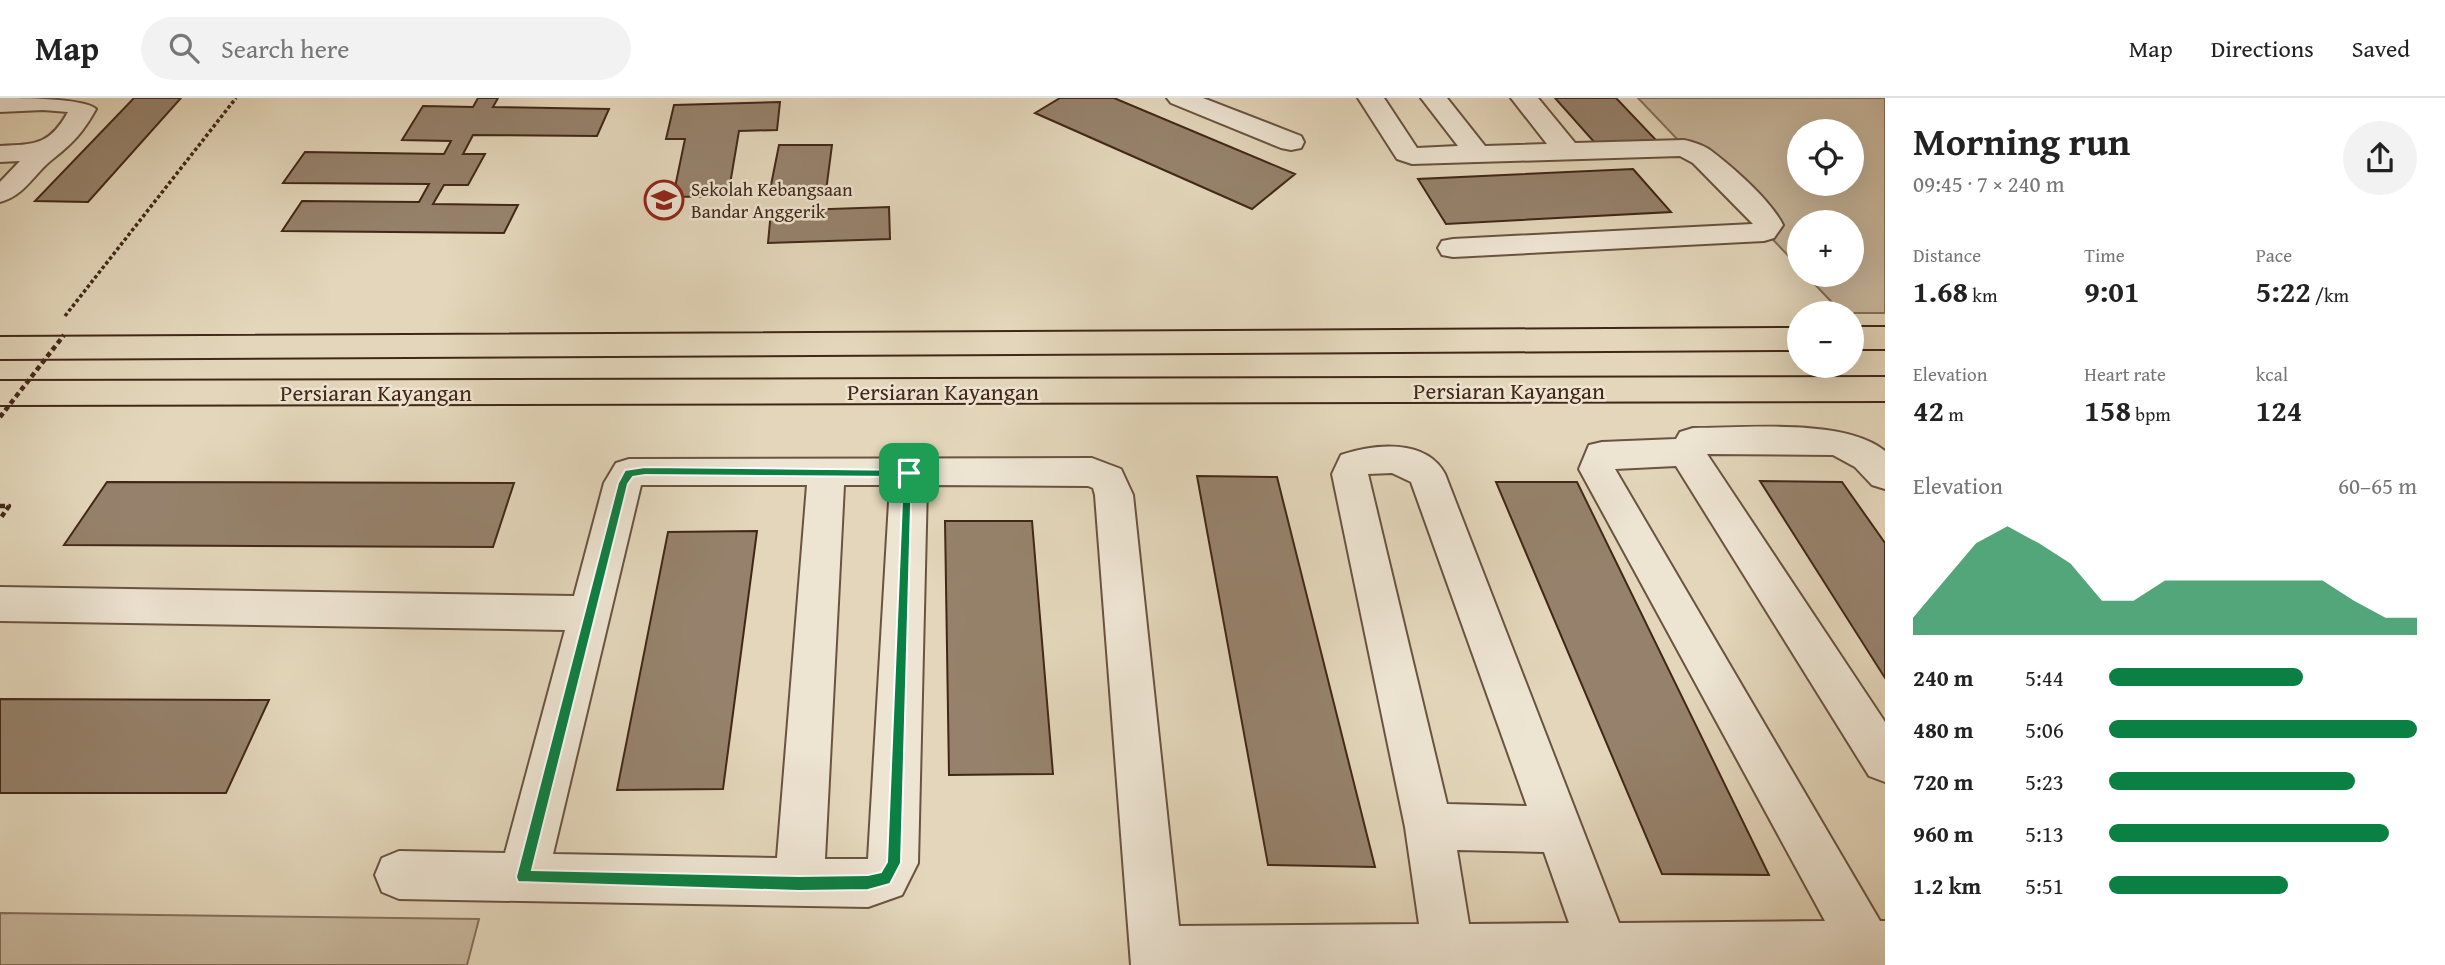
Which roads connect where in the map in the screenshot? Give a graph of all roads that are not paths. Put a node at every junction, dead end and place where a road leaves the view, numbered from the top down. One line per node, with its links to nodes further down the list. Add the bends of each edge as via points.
1 (1180, 98): 6 (street)
2 (1371, 98): 10 (street, via 1412,156)
3 (1434, 98): 10 (street)
4 (1524, 98): 7 (street)
5 (0, 104): 8 (street, via 74,103 83,109 72,129)
6 (1291, 142)
7 (1567, 151): 10 (street); 12 (street, via 1684,148 1703,158 1768,225 1764,232)
8 (44, 152): 9 (street); 11 (street, via 10,188)
9 (0, 154)
10 (1479, 156)
11 (0, 192)
12 (1452, 248)
13 (1864, 338): 14 (main road)
14 (1885, 338)
15 (1787, 339): 16 (main road, Persiaran Kayangan)
16 (0, 348)
17 (1885, 389): 18 (main road, Persiaran Kayangan)
18 (0, 393)
19 (1686, 452): 22 (street, via 1693,441 1832,442 1853,446); 25 (street); 33 (street, via 1602,455 1597,469)
20 (826, 473): 21 (street); 24 (street, via 629,473); 30 (street)
21 (909, 473): 30 (street, via 894,863 885,878 868,883); 35 (street, via 1092,472 1108,479 1114,495)
22 (1885, 475)
23 (0, 604): 24 (street)
24 (590, 612): 29 (street)
25 (1885, 761)
26 (1429, 827): 27 (street); 27 (street, via 1350,474 1362,461 1406,461 1427,474); 32 (street)
27 (1557, 829): 31 (street)
28 (399, 875): 29 (street)
29 (523, 877): 30 (street)
30 (799, 883)
31 (1602, 947): 32 (street); 34 (street)
32 (1448, 948): 35 (street)
33 (1875, 952): 34 (street)
34 (1769, 955)
35 (1156, 958)

